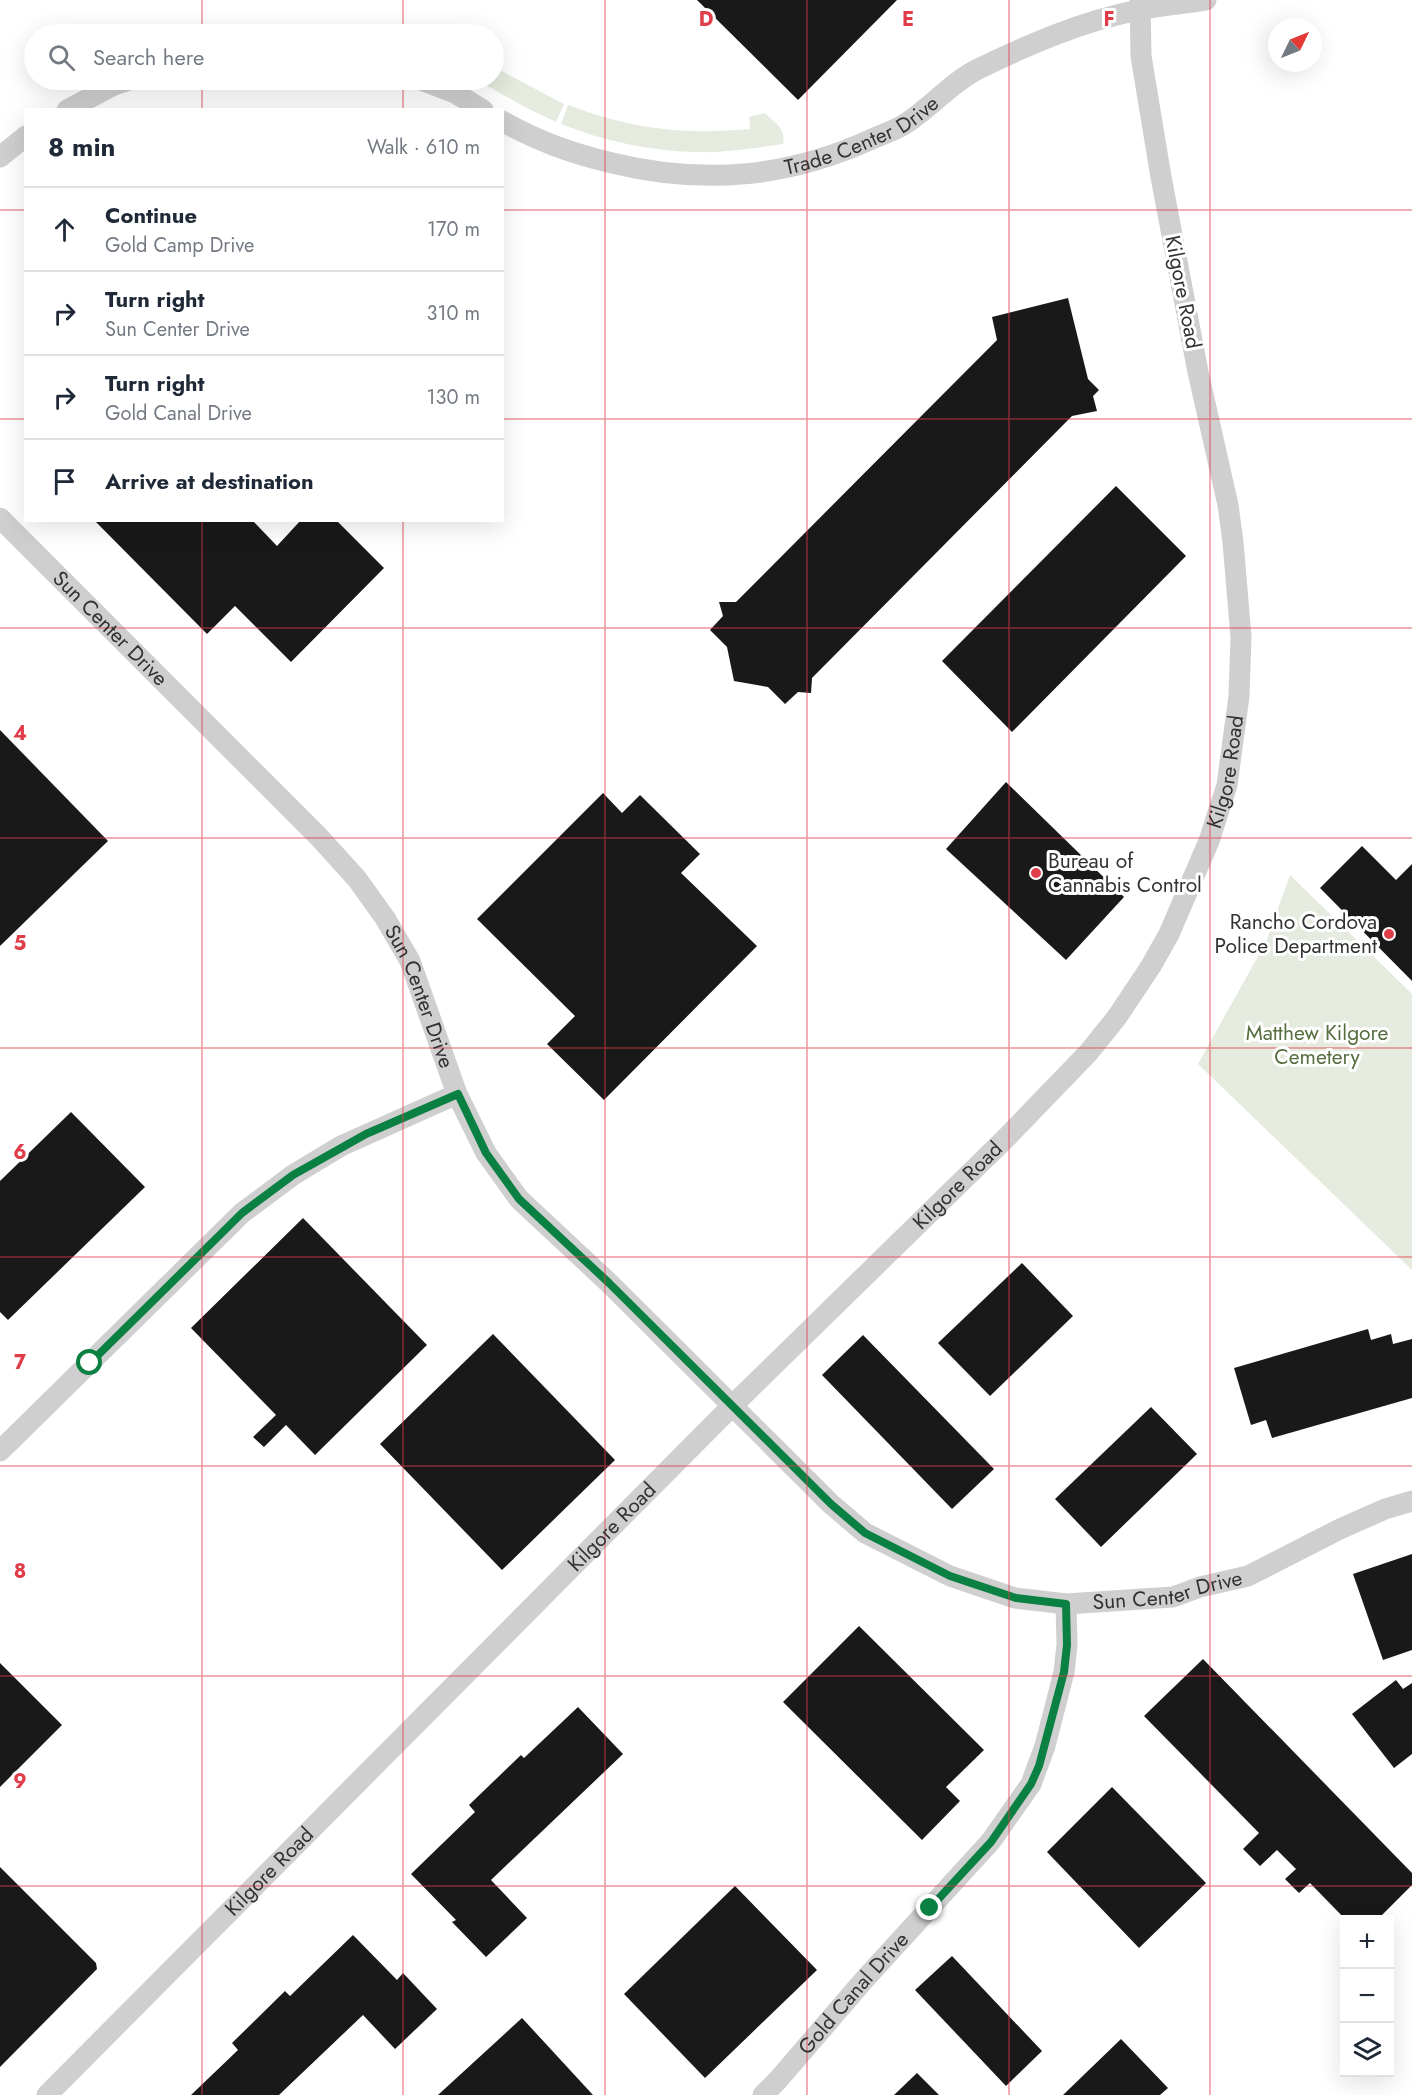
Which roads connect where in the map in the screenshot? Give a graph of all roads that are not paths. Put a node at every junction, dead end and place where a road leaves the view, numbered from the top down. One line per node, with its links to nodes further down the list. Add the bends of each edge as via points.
1 (1206, 0): 2 (street, Trade Center Drive)
2 (1140, 5): 7 (street, Trade Center Drive, via 1064,31 974,71 904,125 856,147 796,166 752,174 680,176 557,149); 12 (street, Kilgore Road, via 1142,56 1161,177 1233,542 1242,637 1227,785 1209,841 1169,934 1117,1017 1089,1052 1006,1138)
3 (105, 90): 5 (street)
4 (447, 90): 6 (street)
5 (71, 108)
6 (480, 108)
7 (504, 122)
8 (24, 138): 9 (street)
9 (0, 157)
10 (0, 518): 11 (street, Sun Center Drive, via 357,879 410,961)
11 (458, 1094): 12 (street, Sun Center Drive, via 486,1153 519,1199); 13 (street, via 341,1146 242,1213)
12 (733, 1406): 15 (street, Sun Center Drive, via 865,1533 950,1576 1016,1598); 16 (street, Kilgore Road)
13 (0, 1451)
14 (1412, 1501): 15 (street, Sun Center Drive, via 1340,1529 1248,1576 1173,1597)
15 (1066, 1604): 17 (street, Gold Canal Drive, via 1064,1672 1031,1784 991,1842)
16 (47, 2095)
17 (763, 2095)

